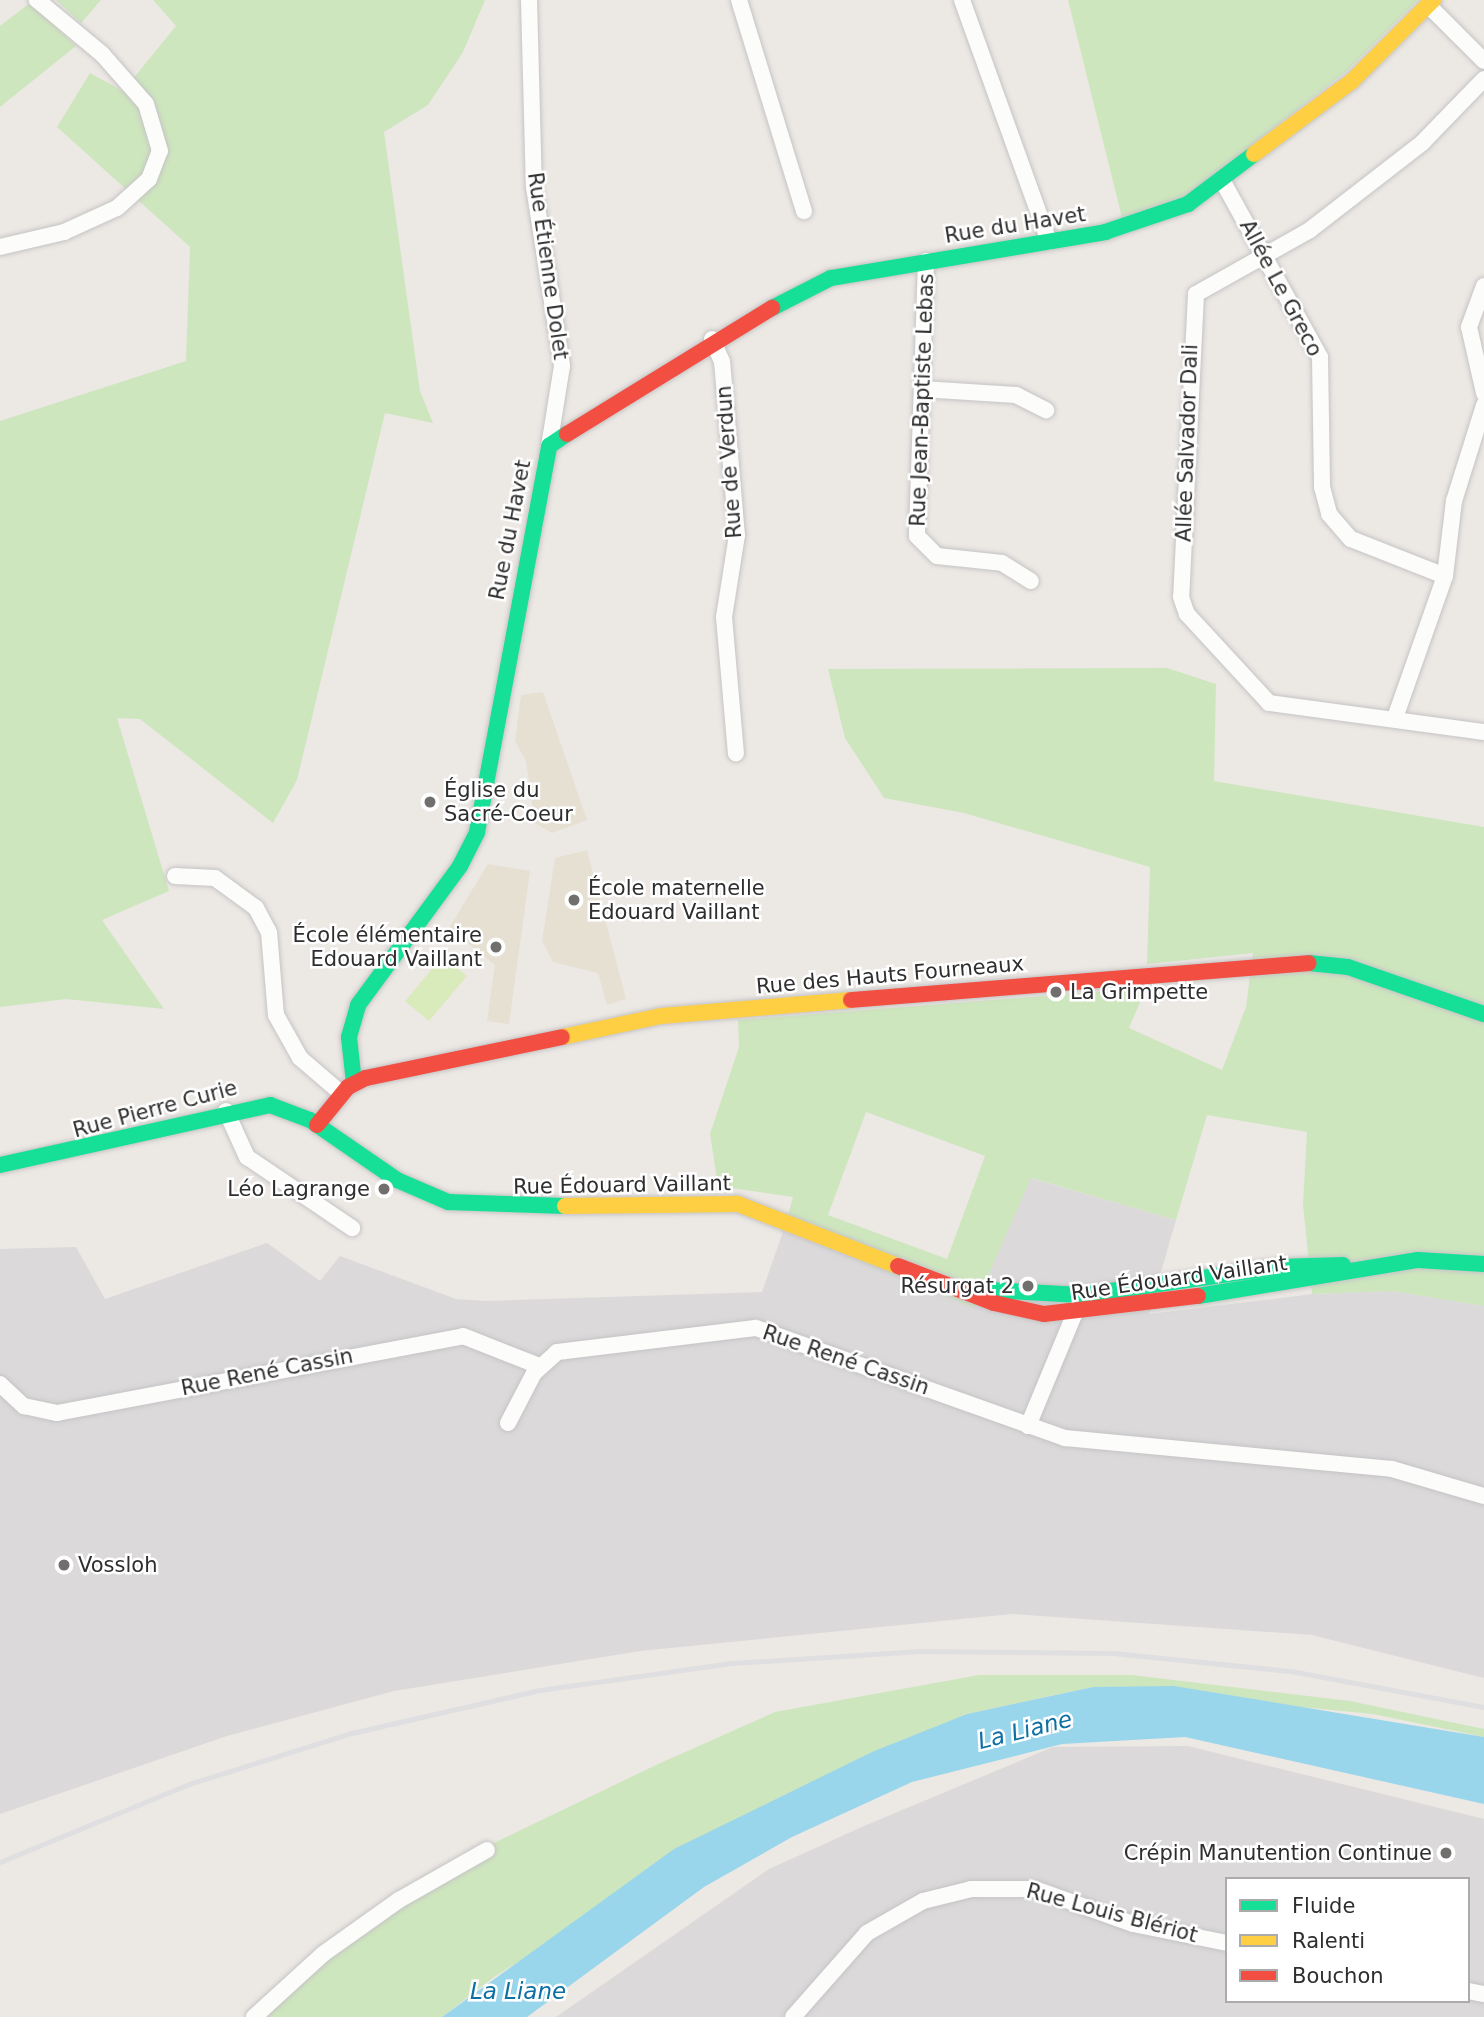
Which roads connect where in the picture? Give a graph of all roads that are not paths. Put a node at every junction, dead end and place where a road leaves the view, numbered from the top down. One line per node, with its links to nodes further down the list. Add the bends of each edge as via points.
1 (37, 0): 11 (street, via 102,54 146,104 160,151 149,179 117,208 64,232)
2 (530, 0): 20 (street, Rue Étienne Dolet, via 534,187 562,366)
3 (739, 0): 9 (street)
4 (962, 0): 10 (street)
5 (1430, 3): 6 (street); 8 (street, Rue du Havet, via 1352,81)
6 (1484, 61)
7 (1484, 79): 12 (street, Allée Salvador Dali, via 1413,150)
8 (1223, 182): 10 (street, Rue du Havet, via 1179,209 1126,227); 12 (street, Allée Le Greco)
9 (804, 211)
10 (1049, 242): 13 (street, Rue du Havet)
11 (0, 247)
12 (1267, 256): 21 (street, Allée Le Greco, via 1321,362 1322,487 1329,514 1351,539); 23 (street, Allée Salvador Dali, via 1193,299 1182,604 1269,703)
13 (926, 261): 15 (street, Rue du Havet, via 831,278); 16 (street, Rue Jean-Baptiste Lebas)
14 (1484, 286): 17 (street, via 1469,327)
15 (712, 340): 20 (street, Rue du Havet); 25 (street, Rue de Verdun, via 722,361 737,535 724,617)
16 (922, 388): 19 (street, via 1016,395); 22 (street, Rue Jean-Baptiste Lebas, via 917,536 937,556 1002,563)
17 (1484, 393)
18 (1484, 405): 21 (street, via 1454,500)
19 (1046, 410)
20 (549, 446): 28 (street, Rue du Havet, via 477,832 454,876 358,1005 349,1037)
21 (1445, 576): 23 (street)
22 (1031, 581)
23 (1396, 715): 24 (street, Allée Salvador Dali)
24 (1484, 732)
25 (736, 753)
26 (175, 876): 29 (street, via 215,878 256,908 269,932 276,1015 300,1058)
27 (1484, 1014): 28 (street, Rue des Hauts Fourneaux, via 1348,967 1280,963 629,1020)
28 (354, 1083): 29 (street, Rue des Hauts Fourneaux)
29 (342, 1094): 31 (street, Rue des Hauts Fourneaux)
30 (226, 1111): 31 (street, Rue Pierre Curie, via 270,1105); 32 (street, Rue Pierre Curie, via 59,1156); 33 (street, via 247,1157)
31 (317, 1125): 36 (street, Rue Édouard Vaillant, via 397,1181 457,1204 738,1204)
32 (0, 1165)
33 (352, 1228)
34 (1391, 1264): 35 (street, Rue Édouard Vaillant); 37 (street, Rue Édouard Vaillant, via 1288,1266); 38 (street, Rue Édouard Vaillant)
35 (1484, 1264)
36 (936, 1278): 37 (street, Rue Édouard Vaillant, via 1019,1295); 38 (street, Rue Édouard Vaillant, via 1004,1307)
37 (1082, 1295): 38 (street)
38 (1074, 1315): 42 (street)
39 (539, 1366): 40 (street, Rue René Cassin, via 463,1336 57,1413 24,1406); 41 (street); 42 (street, Rue René Cassin, via 565,1350 756,1328)
40 (0, 1384)
41 (508, 1423)
42 (1028, 1426): 43 (street, Rue René Cassin, via 1082,1441 1406,1471)
43 (1484, 1496)
44 (487, 1850): 46 (street, via 366,1923)
45 (1225, 1943): 47 (street, Rue Louis Blériot, via 1133,1924 1035,1889 971,1889 923,1901 867,1933)
46 (254, 2017)
47 (793, 2017)

